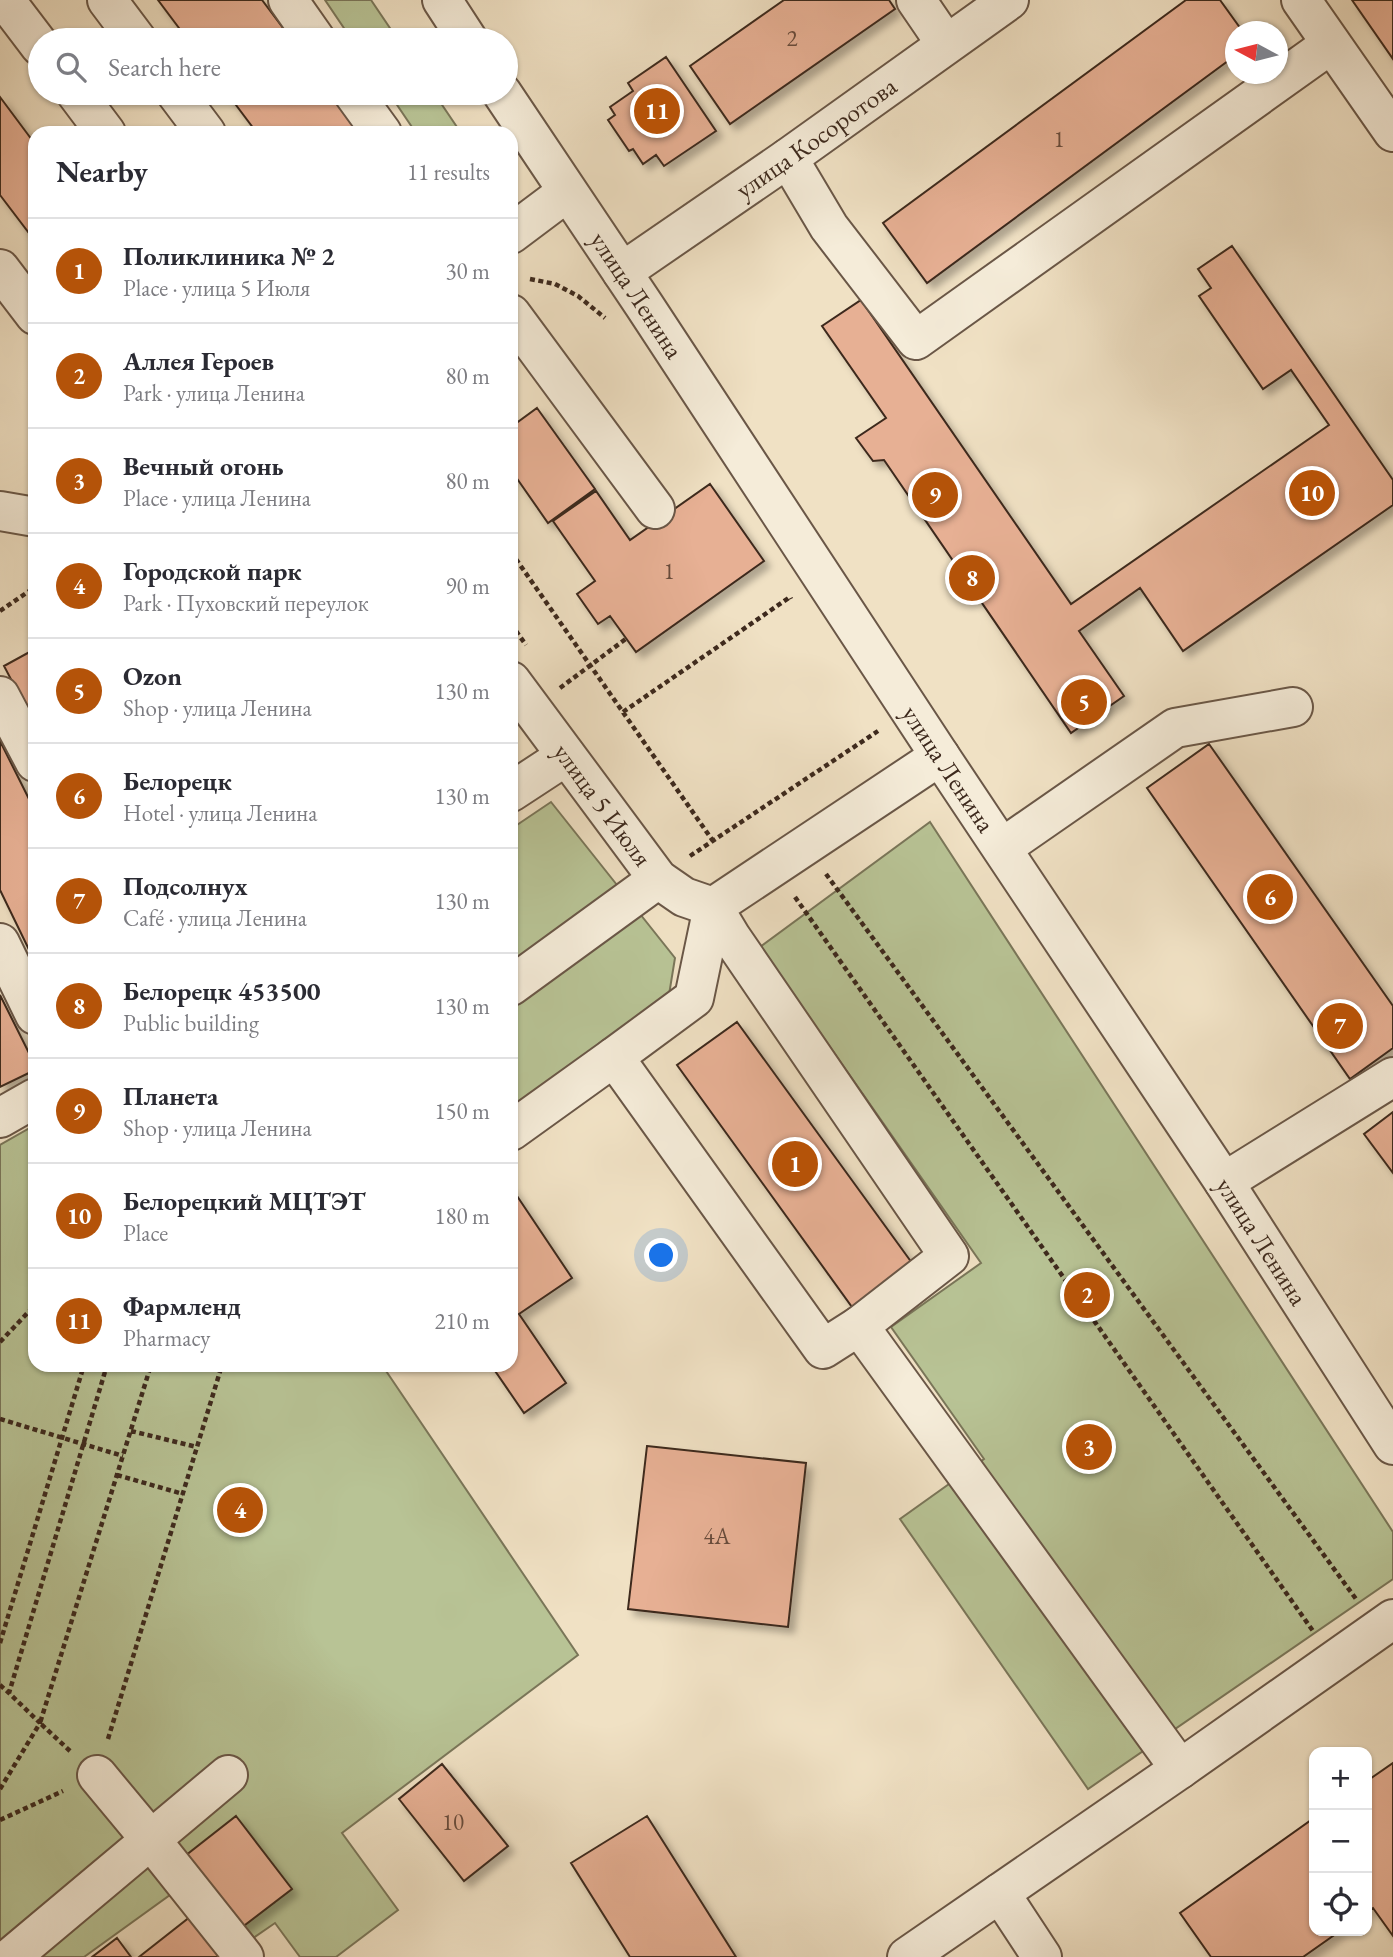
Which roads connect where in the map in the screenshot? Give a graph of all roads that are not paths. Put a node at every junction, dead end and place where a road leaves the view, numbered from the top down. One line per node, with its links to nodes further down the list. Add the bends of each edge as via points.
1 (5, 0): 11 (street)
2 (107, 0): 8 (street)
3 (288, 0): 9 (street)
4 (442, 0): 10 (street)
5 (916, 0): 12 (street)
6 (1009, 0): 12 (street, улица Косоротова)
7 (1301, 0): 13 (street)
8 (128, 28)
9 (308, 28)
10 (460, 28)
11 (28, 30)
12 (946, 44): 22 (street, улица Косоротова)
13 (1331, 44): 21 (street); 22 (street, via 916,340 830,227)
14 (84, 105): 18 (street)
15 (185, 105): 19 (street)
16 (362, 105): 20 (street)
17 (510, 105): 23 (street, улица Ленина)
18 (101, 126)
19 (201, 126)
20 (377, 126)
21 (1393, 132)
22 (788, 159): 26 (street, улица Косоротова)
23 (567, 192): 24 (street); 26 (street, улица Ленина)
24 (518, 229)
25 (0, 269): 27 (street)
26 (622, 272): 37 (street, улица Ленина)
27 (28, 306)
28 (518, 323): 29 (street)
29 (655, 509)
30 (0, 511): 31 (street)
31 (28, 516)
32 (521, 695): 36 (street, улица 5 Июля)
33 (0, 696): 35 (street)
34 (1293, 707): 39 (street, via 1175,728)
35 (28, 749)
36 (566, 756): 38 (street); 40 (street, улица 5 Июля)
37 (940, 756): 39 (street, улица Ленина); 41 (street)
38 (518, 787)
39 (1002, 848): 50 (street, улица Ленина)
40 (658, 879): 41 (street, улица 5 Июля, via 684,897); 43 (street)
41 (713, 907): 45 (street, via 694,998); 51 (street, via 949,1256)
42 (0, 943): 44 (street)
43 (518, 981)
44 (28, 1001)
45 (614, 1057): 49 (street); 51 (street, via 823,1349)
46 (1393, 1077): 50 (street)
47 (28, 1102): 48 (street)
48 (0, 1118)
49 (518, 1126)
50 (1224, 1182): 52 (street, улица Ленина)
51 (859, 1326): 54 (street)
52 (1393, 1446)
53 (1386, 1624): 54 (street)
54 (1180, 1769): 58 (street)
55 (97, 1775): 57 (street)
56 (228, 1775): 57 (street)
57 (151, 1840): 59 (street); 60 (street)
58 (1000, 1893): 61 (street); 62 (street)
59 (11, 1957)
60 (244, 1957)
61 (907, 1957)
62 (1042, 1957)

